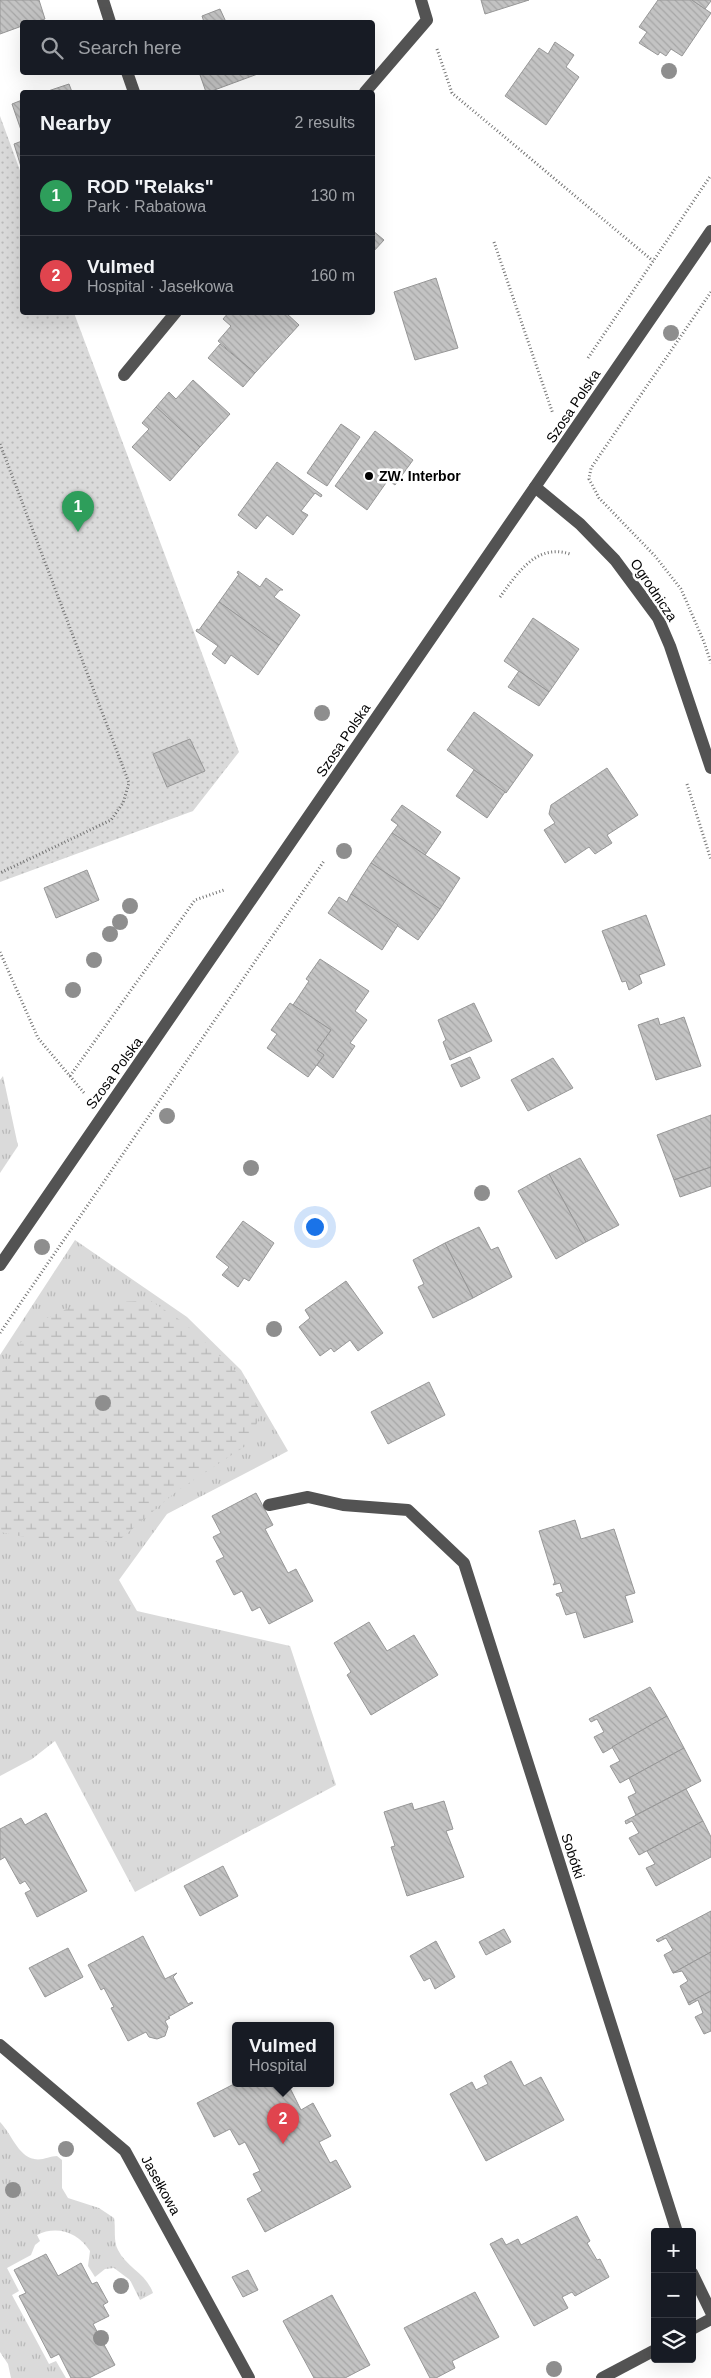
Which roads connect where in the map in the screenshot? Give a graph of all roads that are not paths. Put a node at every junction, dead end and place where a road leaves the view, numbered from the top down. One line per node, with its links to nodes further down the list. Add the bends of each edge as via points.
1 (102, 0): 3 (street)
2 (421, 0): 6 (street, via 427,20)
3 (109, 20)
4 (128, 75): 5 (street)
5 (133, 90)
6 (366, 90)
7 (711, 231): 10 (street, Szosa Polska)
8 (174, 315): 9 (street)
9 (124, 375)
10 (536, 487): 11 (street, Ogrodnicza, via 580,524 615,560 658,618); 12 (street, Szosa Polska)
11 (711, 768)
12 (0, 1266)
13 (269, 1505): 15 (street, Sobótki, via 308,1497 343,1506 408,1510 464,1563)
14 (0, 2045): 21 (street, Jasełkowa, via 125,2151)
15 (676, 2228)
16 (696, 2281): 17 (street)
17 (711, 2312)
18 (711, 2319): 19 (street)
19 (696, 2327)
20 (651, 2352): 22 (street)
21 (249, 2378)
22 (602, 2378)

